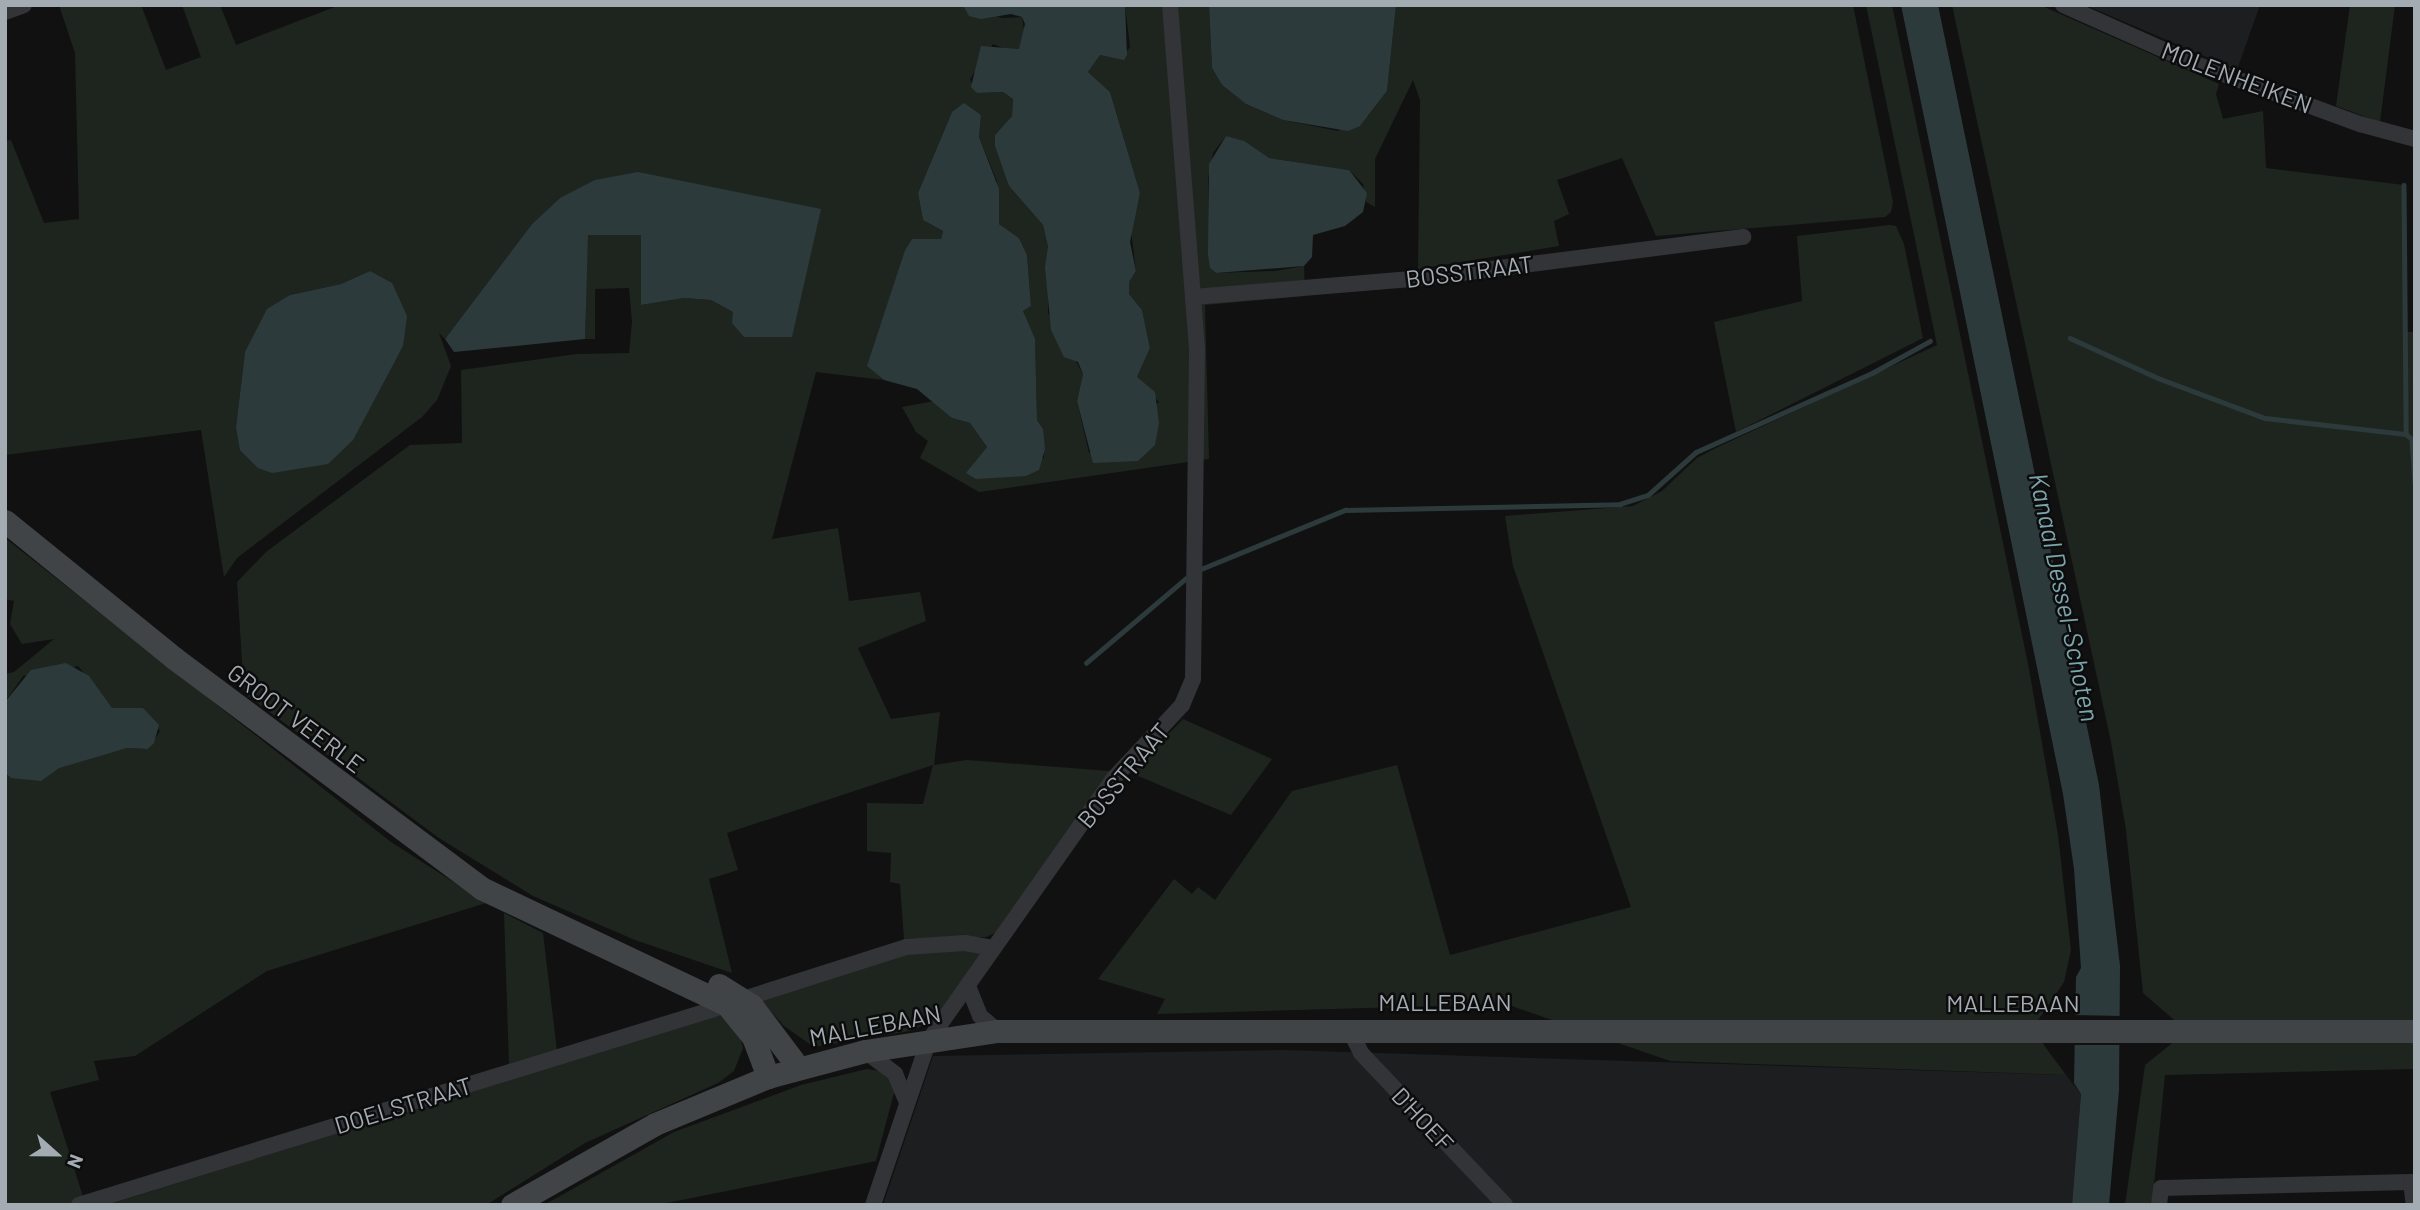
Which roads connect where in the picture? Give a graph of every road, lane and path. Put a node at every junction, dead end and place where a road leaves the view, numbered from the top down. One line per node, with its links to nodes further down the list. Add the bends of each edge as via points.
1 (24, 5): 4 (street)
2 (1170, 5): 7 (street, BOSSTRAAT)
3 (2063, 5): 5 (street, MOLENHEIKEN, via 2193,63 2360,124)
4 (5, 12)
5 (2415, 139)
6 (1743, 237): 7 (street, BOSSTRAAT, via 1414,279)
7 (1194, 297): 9 (street, BOSSTRAAT, via 1198,483 1193,679 1182,705 1114,778)
8 (5, 521): 11 (main road, GROOT VEERLE, via 174,657 481,888 571,933)
9 (993, 948): 10 (street, BOSSTRAAT); 11 (street, DOELSTRAAT, via 965,943 906,947)
10 (968, 986): 13 (street, via 980,1016); 15 (street, BOSSTRAAT)
11 (735, 1002): 17 (main road, GROOT VEERLE); 18 (main road, GROOT VEERLE); 20 (street, DOELSTRAAT)
12 (1349, 1029): 13 (main road, MALLEBAAN); 14 (main road, MALLEBAAN); 23 (street, D'HOEF, via 1361,1053)
13 (998, 1031): 15 (main road, MALLEBAAN)
14 (2415, 1031)
15 (929, 1040): 16 (main road, MALLEBAAN); 19 (street, BOSSTRAAT)
16 (865, 1051): 17 (main road, MALLEBAAN); 19 (street, via 895,1074)
17 (798, 1067): 18 (main road, MALLEBAAN)
18 (768, 1077): 21 (main road, MALLEBAAN, via 655,1124)
19 (907, 1102): 22 (street, BOSSTRAAT)
20 (79, 1205)
21 (512, 1205)
22 (873, 1205)
23 (1504, 1205)
24 (2159, 1205): 25 (street, via 2161,1188 2411,1182)
25 (2414, 1205)

